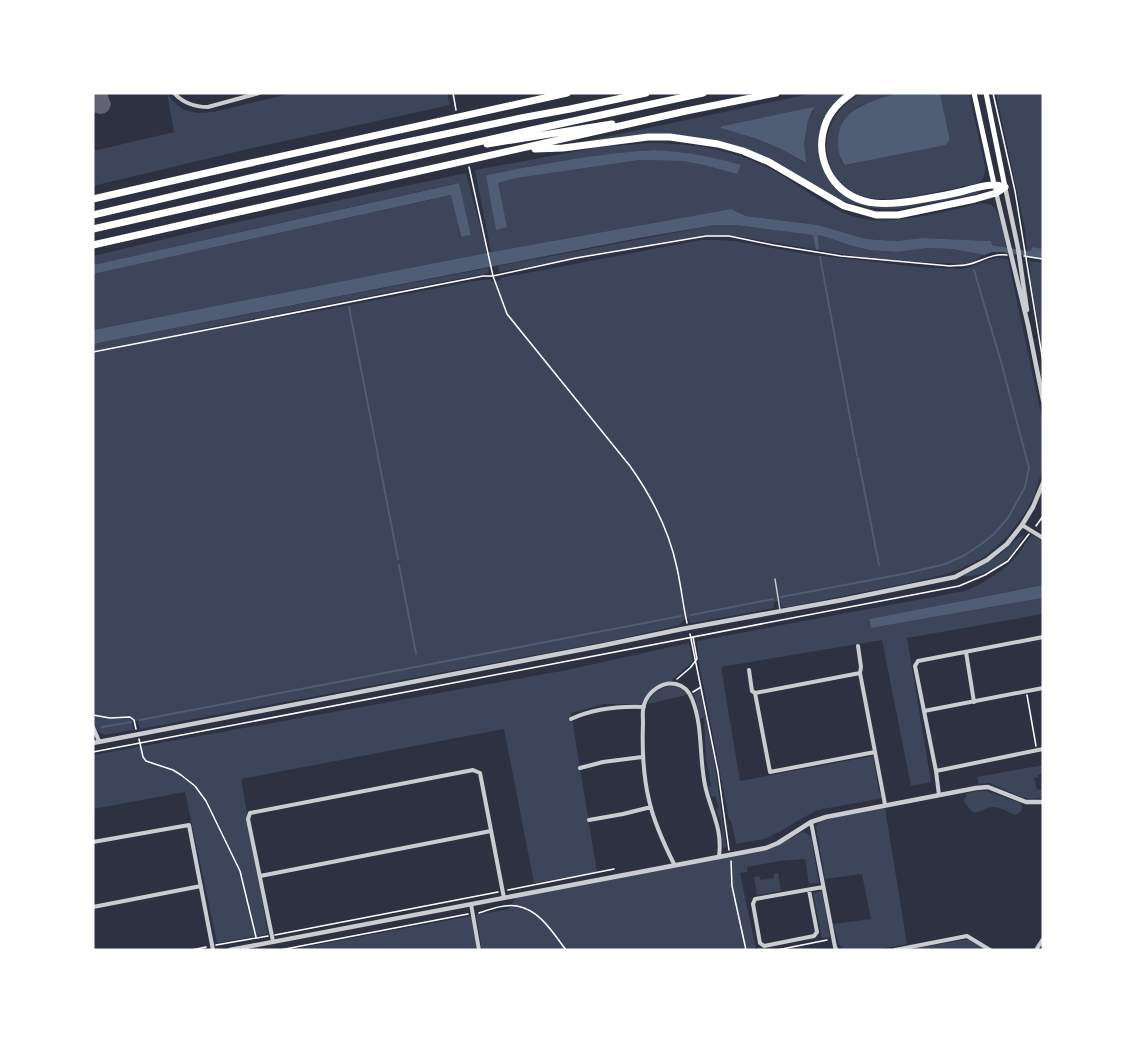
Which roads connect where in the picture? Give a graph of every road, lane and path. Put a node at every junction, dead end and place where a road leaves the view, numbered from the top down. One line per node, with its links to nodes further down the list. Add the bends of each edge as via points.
1 (174, 93): 2 (street, via 182,101 201,107)
2 (259, 93)
3 (542, 93): 12 (highway)
4 (567, 93): 12 (highway)
5 (646, 93): 20 (highway)
6 (703, 93): 14 (highway)
7 (776, 93): 13 (highway)
8 (852, 93): 16 (highway, via 830,114 821,146 830,176 852,197 878,205 893,204)
9 (974, 93): 16 (main road)
10 (986, 93): 17 (main road)
11 (993, 93): 28 (path, via 1015,191)
12 (506, 106): 19 (highway)
13 (686, 111): 14 (highway); 15 (highway)
14 (465, 147): 22 (highway)
15 (517, 150): 18 (highway, via 648,137 718,144 769,162 844,206 876,215 898,215); 23 (highway)
16 (994, 183): 17 (highway); 18 (street)
17 (1005, 187): 18 (highway); 26 (street, via 1020,258)
18 (996, 193): 26 (street)
19 (93, 199)
20 (93, 215)
21 (480, 220): 25 (path)
22 (93, 229)
23 (93, 245)
24 (969, 264): 25 (path, via 950,266 841,256 729,236 706,236)
25 (493, 276): 27 (path); 38 (path, via 510,319 630,466 653,501 675,559)
26 (1028, 325): 29 (street)
27 (93, 352)
28 (1043, 362)
29 (1043, 400)
30 (1043, 483): 33 (street)
31 (1043, 504): 32 (path)
32 (1043, 516): 34 (path)
33 (1022, 525): 34 (street); 37 (street, via 987,560 955,577)
34 (1032, 531): 35 (street); 39 (path, via 1008,561 959,586)
35 (1043, 538)
36 (775, 579): 37 (lane)
37 (780, 611): 38 (street)
38 (688, 628): 39 (path); 58 (street)
39 (692, 637): 43 (path); 60 (path)
40 (1043, 637): 42 (street)
41 (858, 646): 45 (street)
42 (966, 652): 52 (street); 54 (street, via 918,661 915,666)
43 (696, 662): 46 (path); 47 (path)
44 (748, 670): 50 (street)
45 (860, 673): 50 (street); 64 (street)
46 (672, 684): 51 (street, via 682,686); 53 (street, via 654,691)
47 (701, 687): 51 (path); 76 (path)
48 (1043, 688): 49 (street)
49 (1026, 691): 52 (street); 62 (path)
50 (755, 693): 64 (street, via 770,772)
51 (690, 694): 77 (street, via 699,724 705,785 718,825)
52 (974, 702): 54 (street)
53 (644, 707): 56 (street, via 620,707); 65 (street)
54 (924, 711): 67 (street)
55 (93, 715): 58 (path, via 130,717)
56 (571, 719)
57 (93, 727): 59 (street)
58 (138, 734): 59 (street); 60 (path)
59 (96, 742)
60 (139, 744): 63 (path); 89 (path, via 142,757 181,775 206,801 240,871)
61 (1043, 749): 62 (street)
62 (1037, 751): 67 (street)
63 (93, 752)
64 (875, 752): 70 (street)
65 (642, 757): 66 (street); 71 (street)
66 (580, 768)
67 (936, 771): 68 (street)
68 (939, 795): 69 (street, via 988,787 1026,802); 70 (street)
69 (1043, 802)
70 (885, 805): 73 (street)
71 (651, 807): 72 (street); 78 (street)
72 (589, 820)
73 (811, 822): 76 (street, via 771,846); 82 (street)
74 (490, 831): 80 (street); 80 (street, via 480,772 473,770 250,813); 84 (street)
75 (93, 842): 81 (street, via 189,825)
76 (730, 854): 77 (street); 100 (path, via 732,886)
77 (719, 856): 78 (street)
78 (674, 864): 85 (street)
79 (614, 869): 84 (path)
80 (260, 876): 90 (street)
81 (201, 886): 87 (street); 94 (street)
82 (823, 887): 83 (street); 91 (street)
83 (809, 890): 83 (street, via 817,932 814,936 764,946 760,943 755,899)
84 (502, 891): 85 (street); 90 (path)
85 (504, 898): 86 (street)
86 (471, 904): 88 (street); 90 (street)
87 (93, 907)
88 (472, 914): 97 (path); 98 (street); 99 (path, via 516,906 529,910 540,917)
89 (256, 938): 90 (path); 93 (path); 94 (path)
90 (272, 938): 93 (street)
91 (834, 938): 101 (path); 102 (street)
92 (1043, 939): 105 (street)
93 (258, 945): 96 (street)
94 (213, 948): 95 (path)
95 (192, 950)
96 (230, 950)
97 (280, 950)
98 (479, 950)
99 (566, 950)
100 (746, 950)
101 (777, 950)
102 (837, 950)
103 (895, 950): 104 (street, via 967,936)
104 (990, 950)
105 (1036, 950)

